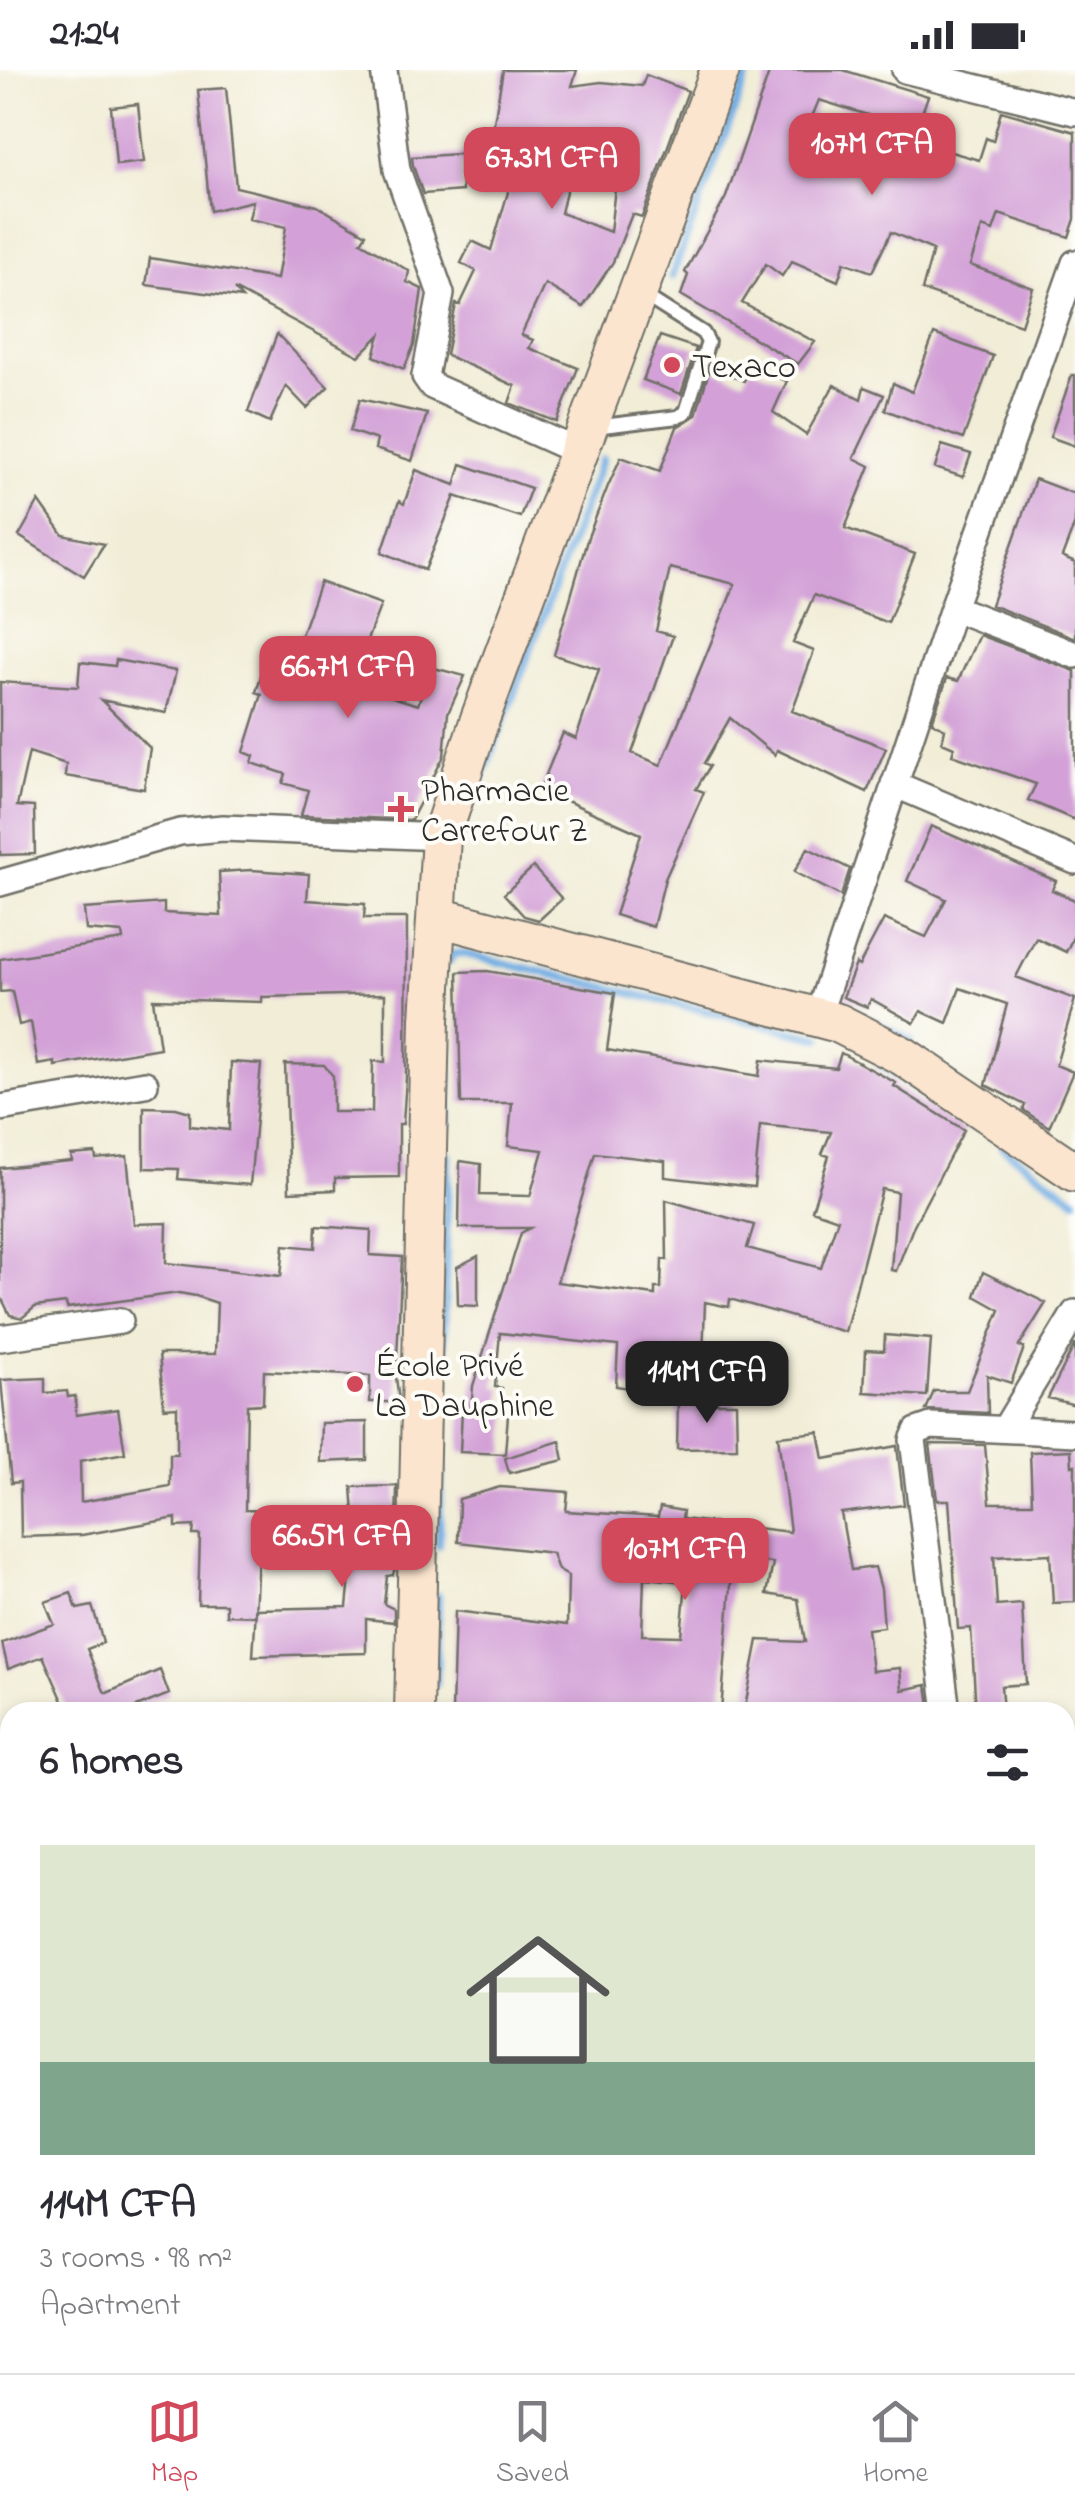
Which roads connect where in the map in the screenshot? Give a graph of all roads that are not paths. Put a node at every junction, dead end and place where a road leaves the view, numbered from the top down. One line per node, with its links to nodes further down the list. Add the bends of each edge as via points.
1 (384, 70): 7 (street, via 397,170 441,294 425,376 432,386)
2 (720, 70): 6 (main road)
3 (905, 70): 4 (street)
4 (1075, 112)
5 (1073, 273): 8 (street)
6 (640, 293): 7 (main road); 7 (lane, via 708,342 686,412)
7 (586, 440): 11 (main road)
8 (953, 608): 9 (street); 10 (street)
9 (1075, 655)
10 (894, 784): 12 (street); 15 (street)
11 (441, 837): 13 (street, via 180,832); 14 (main road)
12 (1075, 861)
13 (0, 882)
14 (438, 916): 15 (main road); 24 (main road)
15 (818, 1016): 18 (main road, via 903,1056)
16 (145, 1084): 17 (street)
17 (0, 1108)
18 (1075, 1172)
19 (1075, 1313): 22 (street)
20 (120, 1320): 21 (street)
21 (0, 1338)
22 (1004, 1430): 23 (street); 25 (street, via 931,1426 913,1440)
23 (1075, 1433)
24 (414, 1702)
25 (946, 1702)

